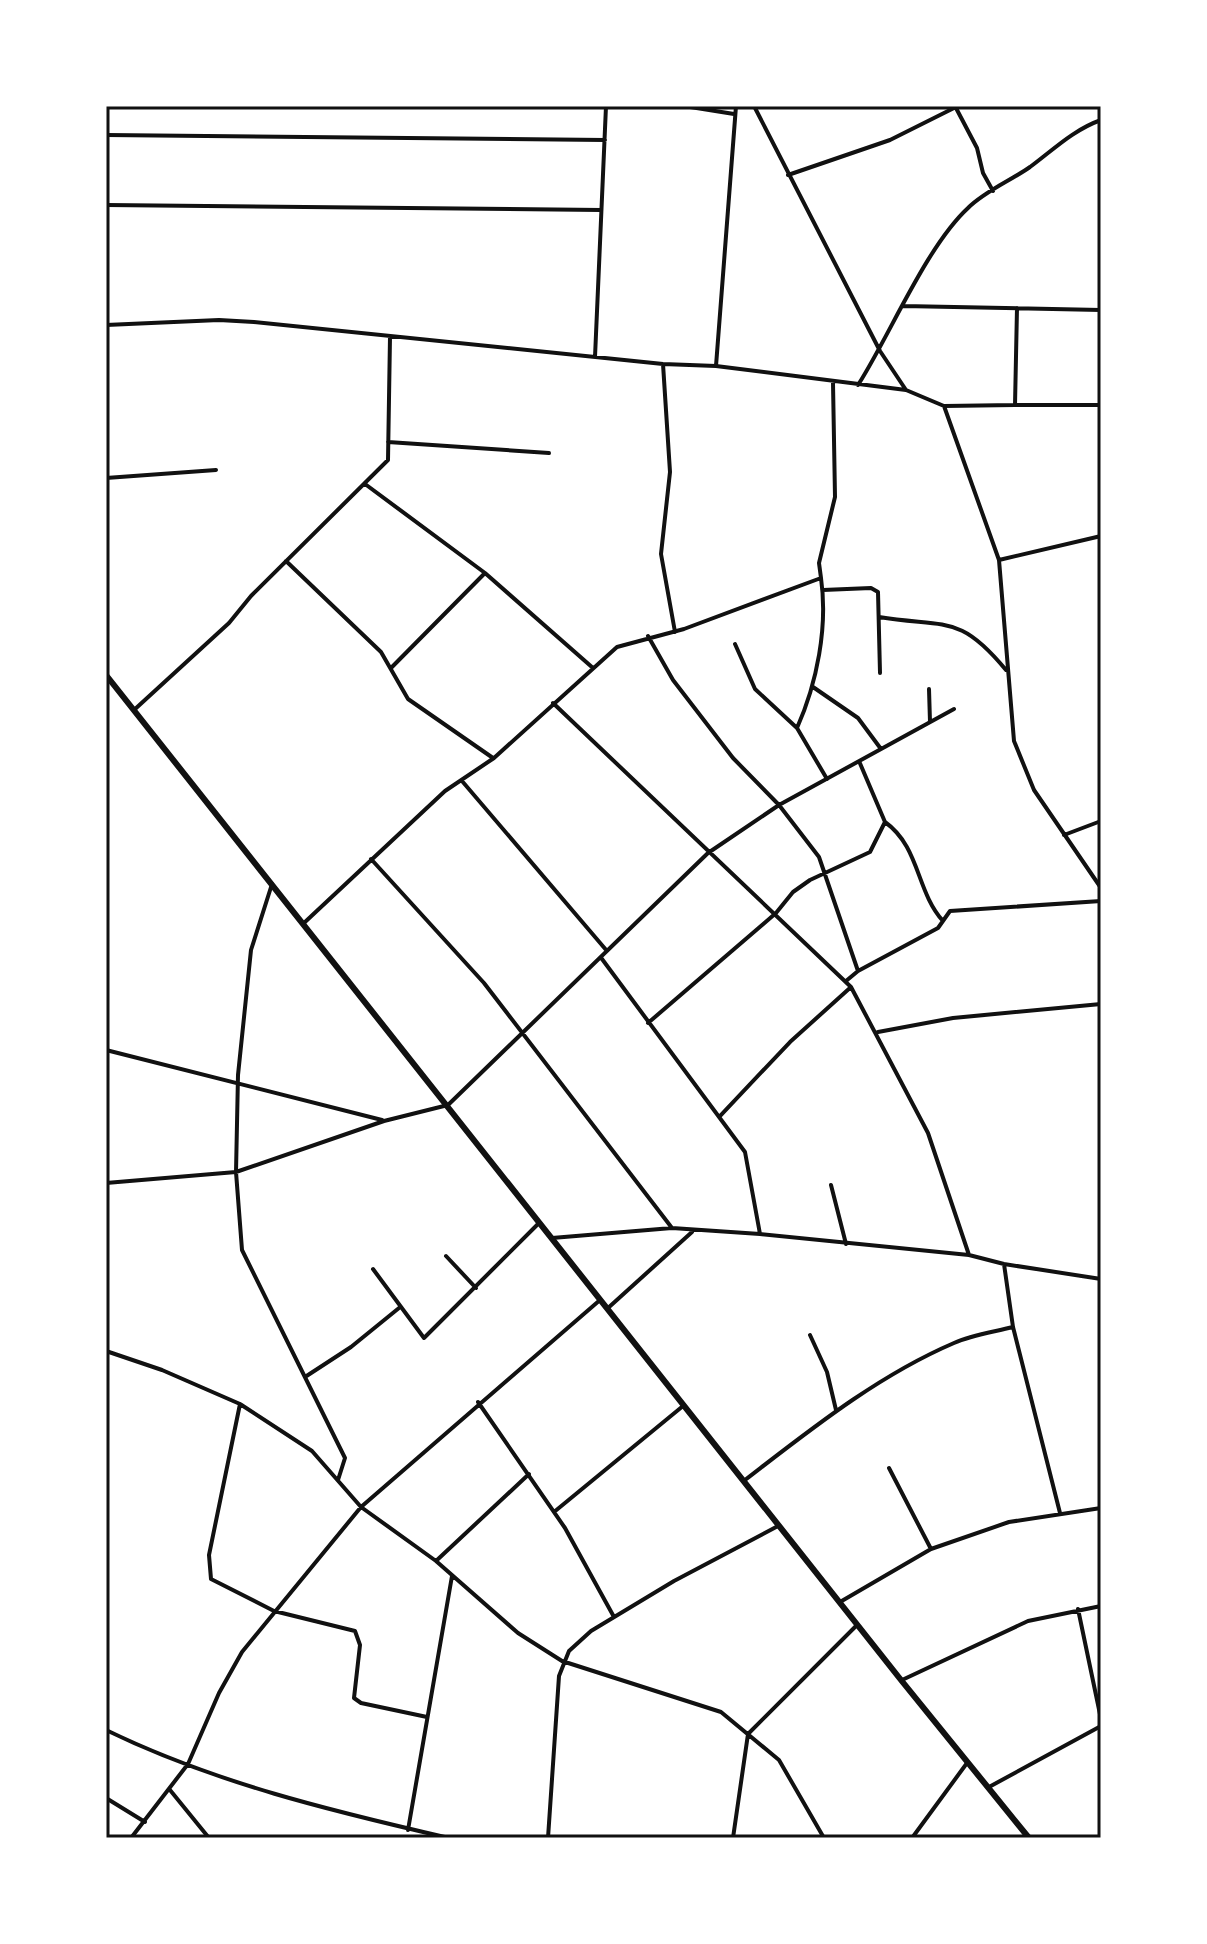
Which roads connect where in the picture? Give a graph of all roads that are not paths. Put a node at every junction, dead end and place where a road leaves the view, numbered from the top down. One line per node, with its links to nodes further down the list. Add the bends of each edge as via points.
1 (606, 106): 9 (street)
2 (684, 106): 6 (street)
3 (736, 106): 6 (street)
4 (754, 106): 10 (street)
5 (956, 107): 10 (street, via 890,140); 11 (street)
6 (734, 114): 22 (street)
7 (1101, 120): 11 (street, via 1060,142)
8 (106, 135): 9 (street)
9 (605, 140): 13 (street)
10 (788, 175): 19 (street)
11 (993, 191): 14 (street, via 968,207 949,231)
12 (106, 205): 13 (street)
13 (601, 210): 20 (street)
14 (903, 306): 15 (street); 19 (street)
15 (1017, 308): 16 (street); 26 (street)
16 (1101, 310)
17 (106, 325): 18 (street, via 219,320)
18 (390, 337): 20 (street); 29 (street)
19 (880, 351): 24 (street); 25 (street)
20 (595, 357): 21 (street)
21 (663, 364): 22 (street); 41 (street, via 670,472 661,554)
22 (716, 366): 23 (street)
23 (833, 383): 24 (street); 38 (street, via 835,497 819,563)
24 (857, 386): 25 (street)
25 (906, 390): 28 (street)
26 (1015, 405): 27 (street); 28 (street)
27 (1101, 405)
28 (944, 406): 35 (street)
29 (388, 442): 30 (street); 33 (street, via 388,460)
30 (549, 453)
31 (216, 470): 32 (street)
32 (106, 478)
33 (365, 484): 36 (street); 37 (street)
34 (1101, 536): 35 (street)
35 (999, 560): 46 (street)
36 (286, 561): 45 (street, via 381,652); 53 (street, via 229,623)
37 (485, 573): 44 (street); 45 (street)
38 (821, 578): 39 (street); 41 (street)
39 (823, 590): 40 (street, via 876,588); 49 (street)
40 (879, 617): 46 (street, via 960,628 981,640); 47 (street)
41 (675, 632): 42 (street)
42 (648, 636): 44 (street, via 617,647); 61 (street, via 673,680 733,758)
43 (735, 644): 55 (street, via 755,689)
44 (593, 668): 51 (street)
45 (391, 669): 57 (street, via 408,699)
46 (1007, 671): 64 (street, via 1014,741 1034,790)
47 (880, 673)
48 (106, 675): 53 (main road)
49 (812, 686): 55 (street); 56 (street, via 858,718)
50 (929, 689): 54 (street)
51 (553, 703): 57 (street); 65 (street)
52 (954, 709): 54 (street)
53 (134, 710): 68 (main road)
54 (930, 722): 56 (street)
55 (797, 728): 59 (street)
56 (881, 749): 58 (street)
57 (494, 758): 60 (street)
58 (859, 761): 59 (street); 63 (street)
59 (827, 779): 61 (street)
60 (462, 781): 66 (street); 74 (street)
61 (779, 805): 65 (street); 67 (street, via 819,857)
62 (1101, 821): 64 (street)
63 (885, 822): 67 (street, via 870,852); 72 (street, via 905,842 928,900)
64 (1064, 835): 69 (street)
65 (708, 853): 71 (street); 74 (street)
66 (370, 859): 73 (street); 81 (street)
67 (824, 873): 71 (street, via 793,892); 76 (street)
68 (273, 882): 73 (main road); 84 (street, via 251,950)
69 (1101, 888)
70 (1101, 901): 72 (street, via 958,909)
71 (776, 913): 77 (street); 80 (street)
72 (943, 921): 76 (street)
73 (305, 922): 85 (main road)
74 (607, 951): 75 (street)
75 (602, 959): 80 (street); 81 (street)
76 (858, 971): 77 (street)
77 (846, 981): 78 (street)
78 (851, 987): 82 (street); 86 (street)
79 (1101, 1004): 82 (street, via 953,1018)
80 (648, 1023): 86 (street)
81 (523, 1032): 85 (street); 92 (street)
82 (878, 1032): 97 (street, via 928,1133)
83 (106, 1050): 84 (street)
84 (237, 1083): 87 (street); 88 (street)
85 (448, 1105): 87 (street); 91 (main road)
86 (719, 1118): 94 (street, via 745,1152)
87 (384, 1121): 88 (street)
88 (236, 1172): 89 (street); 109 (street, via 242,1250)
89 (106, 1183)
90 (831, 1185): 96 (street)
91 (539, 1223): 95 (main road); 102 (street)
92 (672, 1228): 93 (street); 95 (street)
93 (693, 1231): 94 (street); 105 (street)
94 (760, 1234): 96 (street)
95 (552, 1238): 103 (main road)
96 (846, 1244): 97 (street)
97 (969, 1255): 99 (street)
98 (446, 1256): 102 (street)
99 (1004, 1264): 101 (street); 106 (street)
100 (373, 1269): 104 (street)
101 (1101, 1279)
102 (476, 1288): 104 (street, via 424,1338)
103 (600, 1299): 105 (main road); 110 (street)
104 (399, 1308): 109 (street)
105 (608, 1308): 112 (main road)
106 (1013, 1327): 113 (street, via 955,1342); 121 (street)
107 (810, 1335): 113 (street)
108 (106, 1351): 111 (street)
109 (305, 1377): 116 (street, via 345,1458)
110 (478, 1402): 115 (street); 118 (street)
111 (240, 1404): 116 (street, via 312,1451); 129 (street, via 209,1575)
112 (685, 1405): 117 (main road); 120 (street)
113 (836, 1410): 117 (street)
114 (889, 1468): 123 (street)
115 (529, 1474): 120 (street); 124 (street)
116 (338, 1480): 118 (street)
117 (745, 1480): 122 (main road)
118 (361, 1507): 124 (street); 129 (street)
119 (1101, 1508): 121 (street)
120 (554, 1512): 130 (street)
121 (1060, 1513): 123 (street, via 1009,1522)
122 (780, 1525): 126 (main road); 130 (street)
123 (931, 1549): 126 (street)
124 (436, 1561): 125 (street)
125 (452, 1576): 132 (street, via 494,1614); 134 (street)
126 (840, 1602): 131 (main road)
127 (1101, 1606): 128 (street)
128 (1078, 1609): 133 (street, via 1028,1621); 135 (street)
129 (274, 1611): 134 (street, via 355,1631 360,1645 354,1698); 140 (street, via 242,1652)
130 (614, 1617): 132 (street, via 577,1642)
131 (857, 1625): 133 (main road); 138 (street)
132 (562, 1661): 138 (street, via 694,1701 721,1712); 150 (street)
133 (901, 1680): 139 (main road)
134 (427, 1717): 145 (street)
135 (1101, 1719)
136 (1101, 1726): 141 (street)
137 (106, 1730): 140 (street)
138 (748, 1734): 151 (street); 152 (street, via 779,1760)
139 (969, 1761): 141 (main road); 153 (street)
140 (188, 1764): 142 (street); 145 (street, via 261,1792)
141 (989, 1787): 154 (main road)
142 (170, 1790): 144 (street); 148 (street)
143 (106, 1798): 144 (street)
144 (145, 1822): 147 (street)
145 (408, 1830): 146 (street)
146 (426, 1836): 149 (street)
147 (131, 1838)
148 (209, 1838)
149 (449, 1838)
150 (548, 1838)
151 (733, 1838)
152 (824, 1838)
153 (912, 1838)
154 (1029, 1838)

